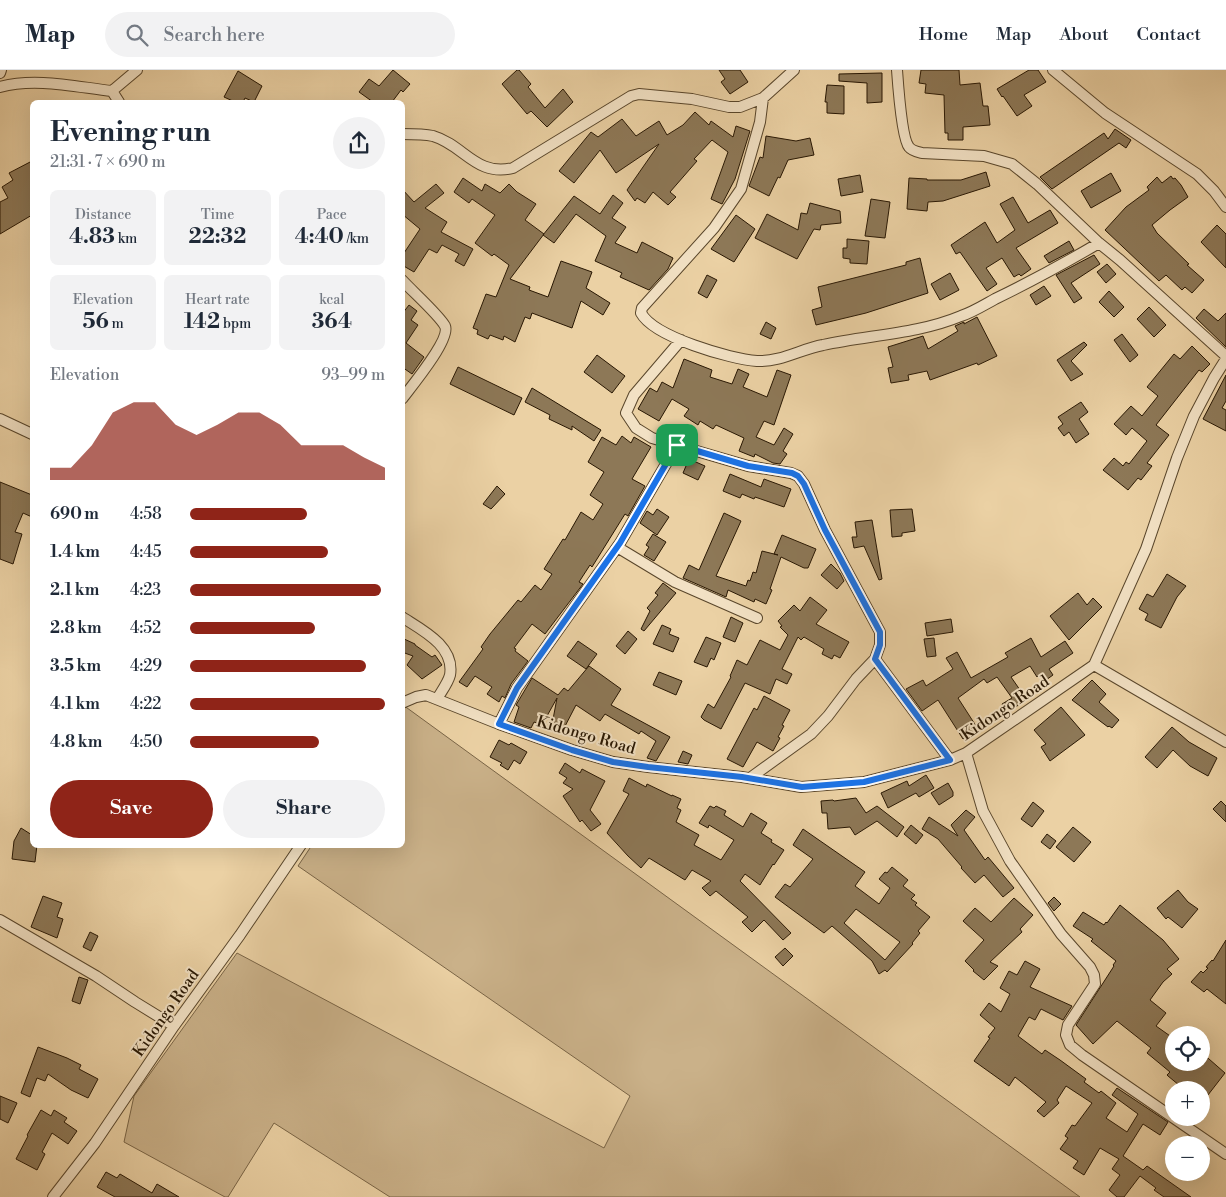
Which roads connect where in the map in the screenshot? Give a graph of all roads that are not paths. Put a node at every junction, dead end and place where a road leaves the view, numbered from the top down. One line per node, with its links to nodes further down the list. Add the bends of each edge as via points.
1 (137, 70): 6 (street)
2 (794, 70): 7 (street)
3 (897, 70): 11 (street, via 908,146 922,153 984,156 1012,164)
4 (1053, 70): 10 (street, via 1105,113 1197,174)
5 (0, 87): 6 (street, via 44,84)
6 (112, 91): 8 (street)
7 (763, 98): 9 (street, via 740,107 729,107 692,98 632,96 513,168 502,171 478,164 434,136); 13 (street, via 760,122 741,189 714,228 640,313 652,326)
8 (118, 100)
9 (405, 134)
10 (1226, 206)
11 (1099, 243): 13 (street, via 1019,288 960,316 931,325 757,361 696,347); 14 (street)
12 (405, 283): 15 (street, via 446,327 434,356)
13 (681, 340): 18 (street, via 634,395 626,413 636,428 652,438)
14 (1226, 358): 23 (street, via 1194,416 1146,549)
15 (405, 395)
16 (0, 419): 17 (street)
17 (30, 433)
18 (677, 445): 19 (street); 22 (street, via 748,466 798,476 880,632)
19 (617, 547): 20 (street, via 675,582); 26 (street, via 517,688)
20 (757, 618)
21 (405, 619): 24 (street, via 435,640 449,657 450,676)
22 (875, 659): 29 (street); 30 (street, via 811,734)
23 (1094, 665): 27 (street); 28 (street, Kidongo Road)
24 (437, 699): 25 (street, Kidongo Road, via 426,695); 26 (street, Kidongo Road)
25 (405, 702)
26 (499, 724): 30 (street, Kidongo Road, via 613,762)
27 (1226, 742)
28 (966, 753): 29 (street, Kidongo Road); 34 (street, via 984,811 1010,861 1094,976 1094,984 1068,1025 1066,1035 1070,1044)
29 (950, 760): 30 (street, Kidongo Road, via 864,782 802,787)
30 (750, 778)
31 (299, 848): 33 (street, Kidongo Road)
32 (0, 920): 33 (street)
33 (174, 1026): 35 (street, Kidongo Road, via 95,1143)
34 (1226, 1154)
35 (52, 1197)

